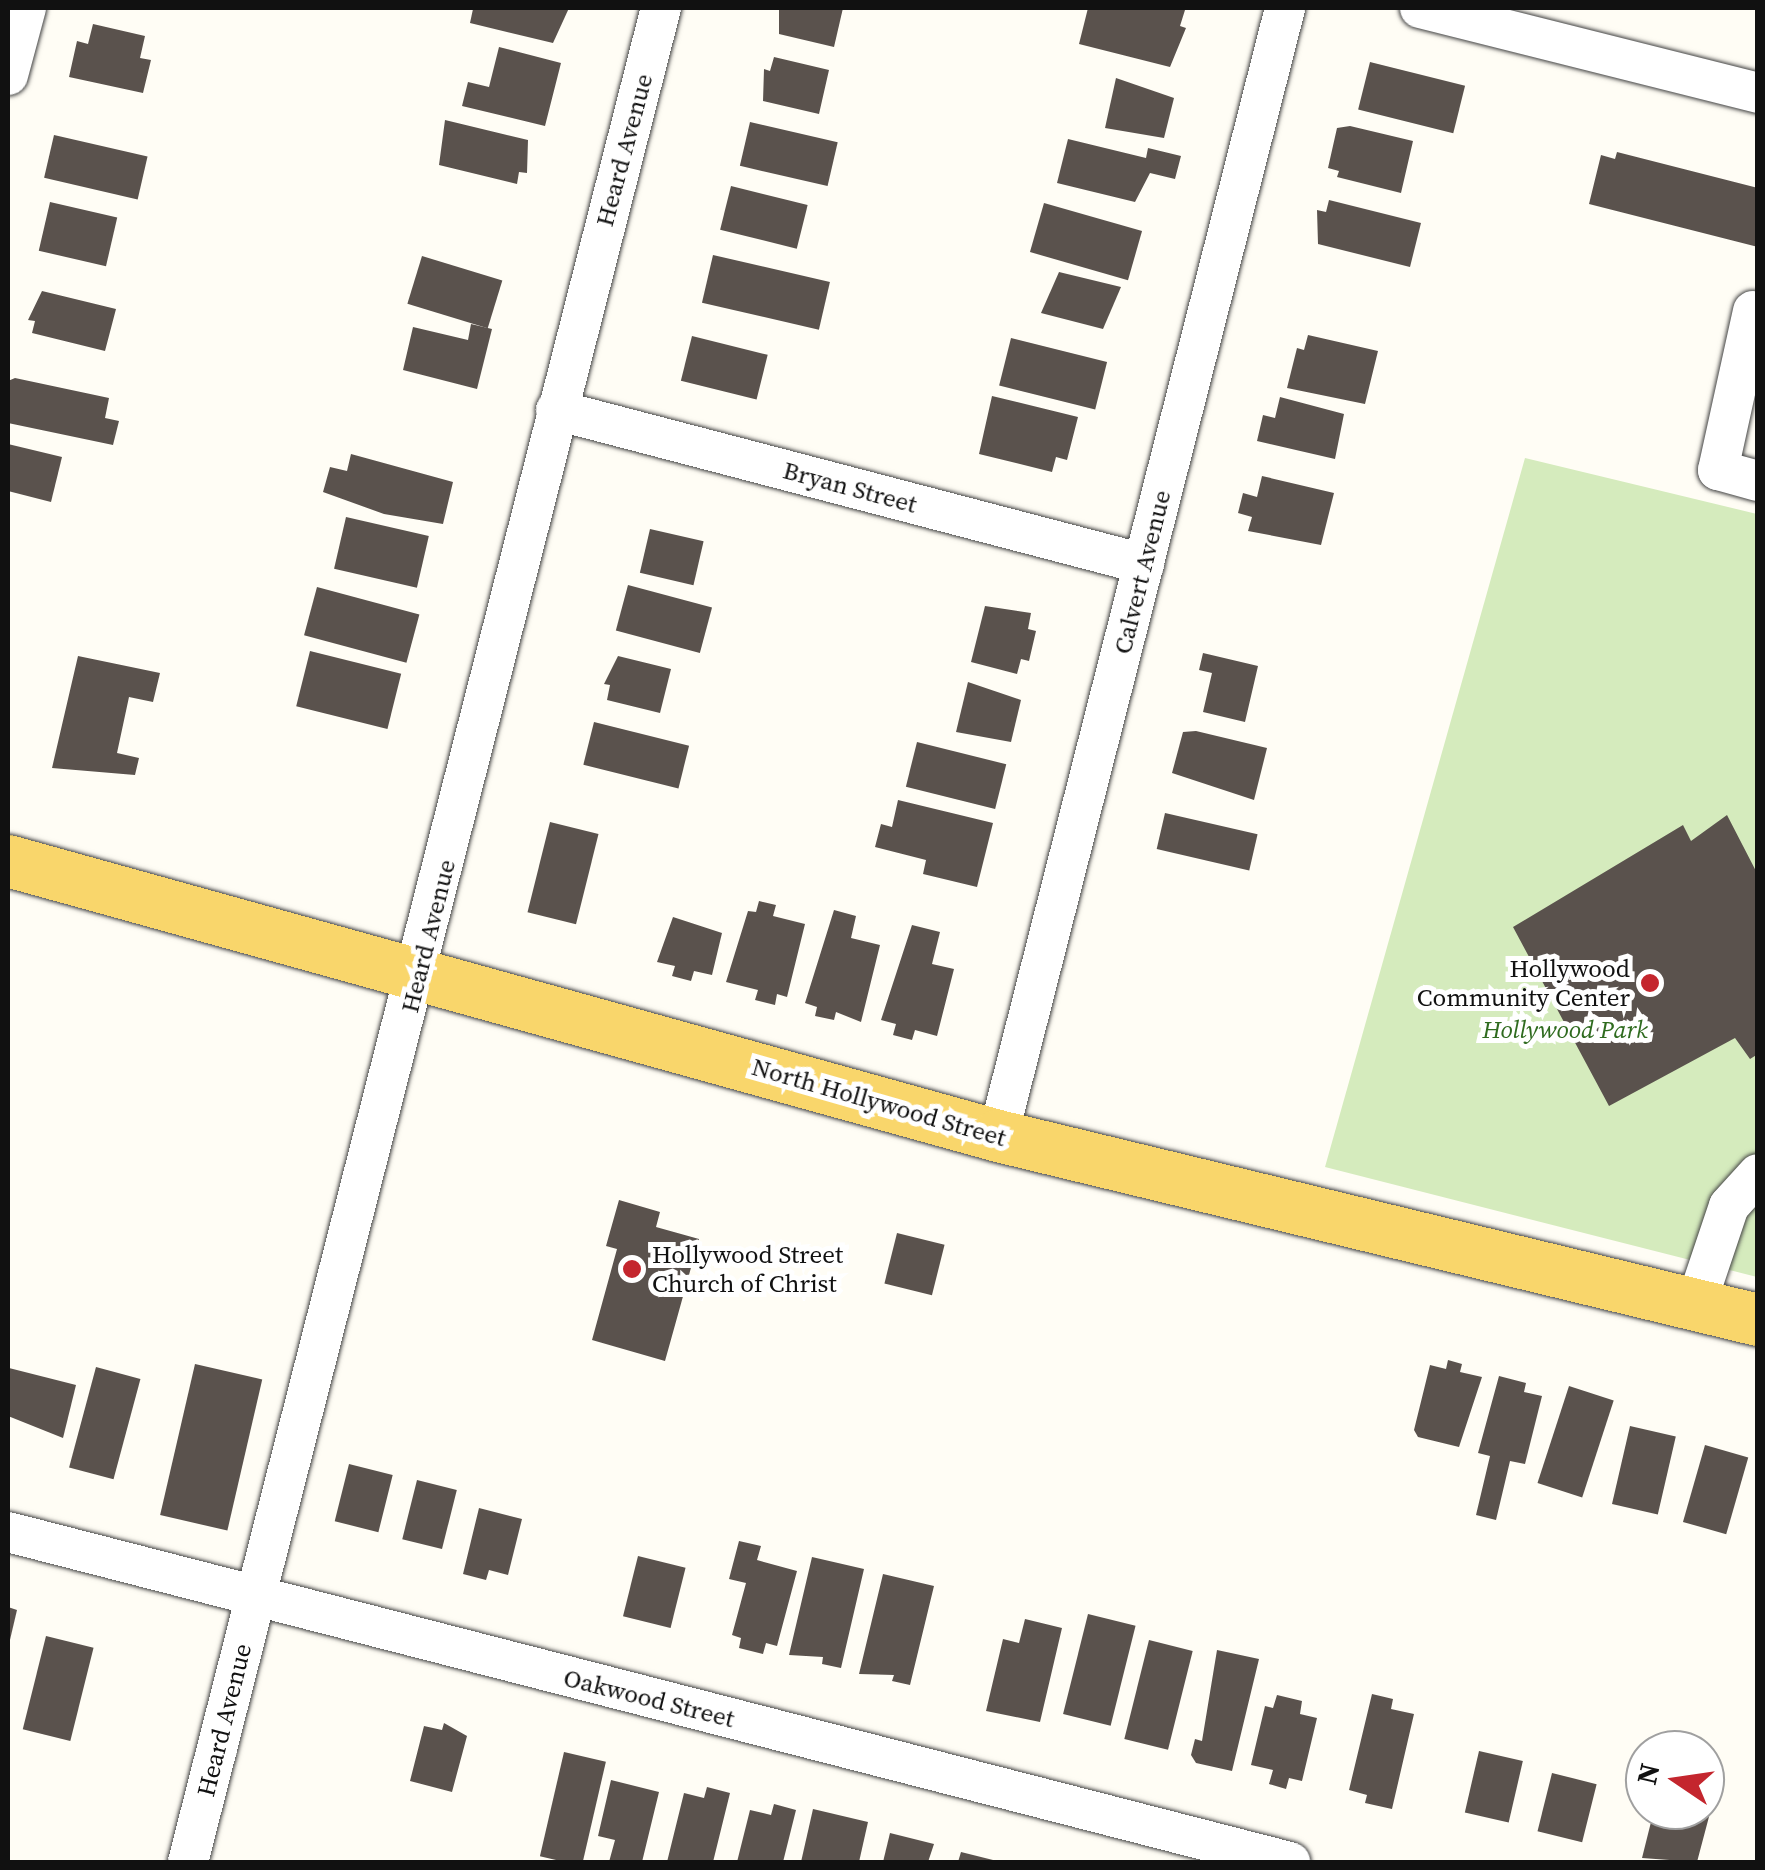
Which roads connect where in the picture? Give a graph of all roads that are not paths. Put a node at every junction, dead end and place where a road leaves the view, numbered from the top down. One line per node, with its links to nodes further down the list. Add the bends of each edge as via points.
1 (26, 8): 5 (street)
2 (661, 8): 8 (street, Heard Avenue)
3 (1285, 8): 10 (street, Calvert Avenue)
4 (1420, 8): 6 (street)
5 (8, 75)
6 (1758, 93)
7 (1753, 310): 9 (street, via 1718,470)
8 (556, 410): 10 (street, Bryan Street); 12 (street, Heard Avenue)
9 (1758, 481)
10 (1144, 564): 13 (street, Calvert Avenue)
11 (8, 861): 12 (main road, North Hollywood Street)
12 (419, 974): 13 (main road, North Hollywood Street); 18 (street, Heard Avenue)
13 (998, 1136): 15 (main road, North Hollywood Street)
14 (1758, 1174): 15 (street, via 1729,1206)
15 (1696, 1304): 16 (main road, North Hollywood Street)
16 (1758, 1320)
17 (8, 1532): 18 (street, Oakwood Street)
18 (256, 1597): 19 (street, Heard Avenue); 20 (street, Oakwood Street)
19 (188, 1862)
20 (1290, 1862)

